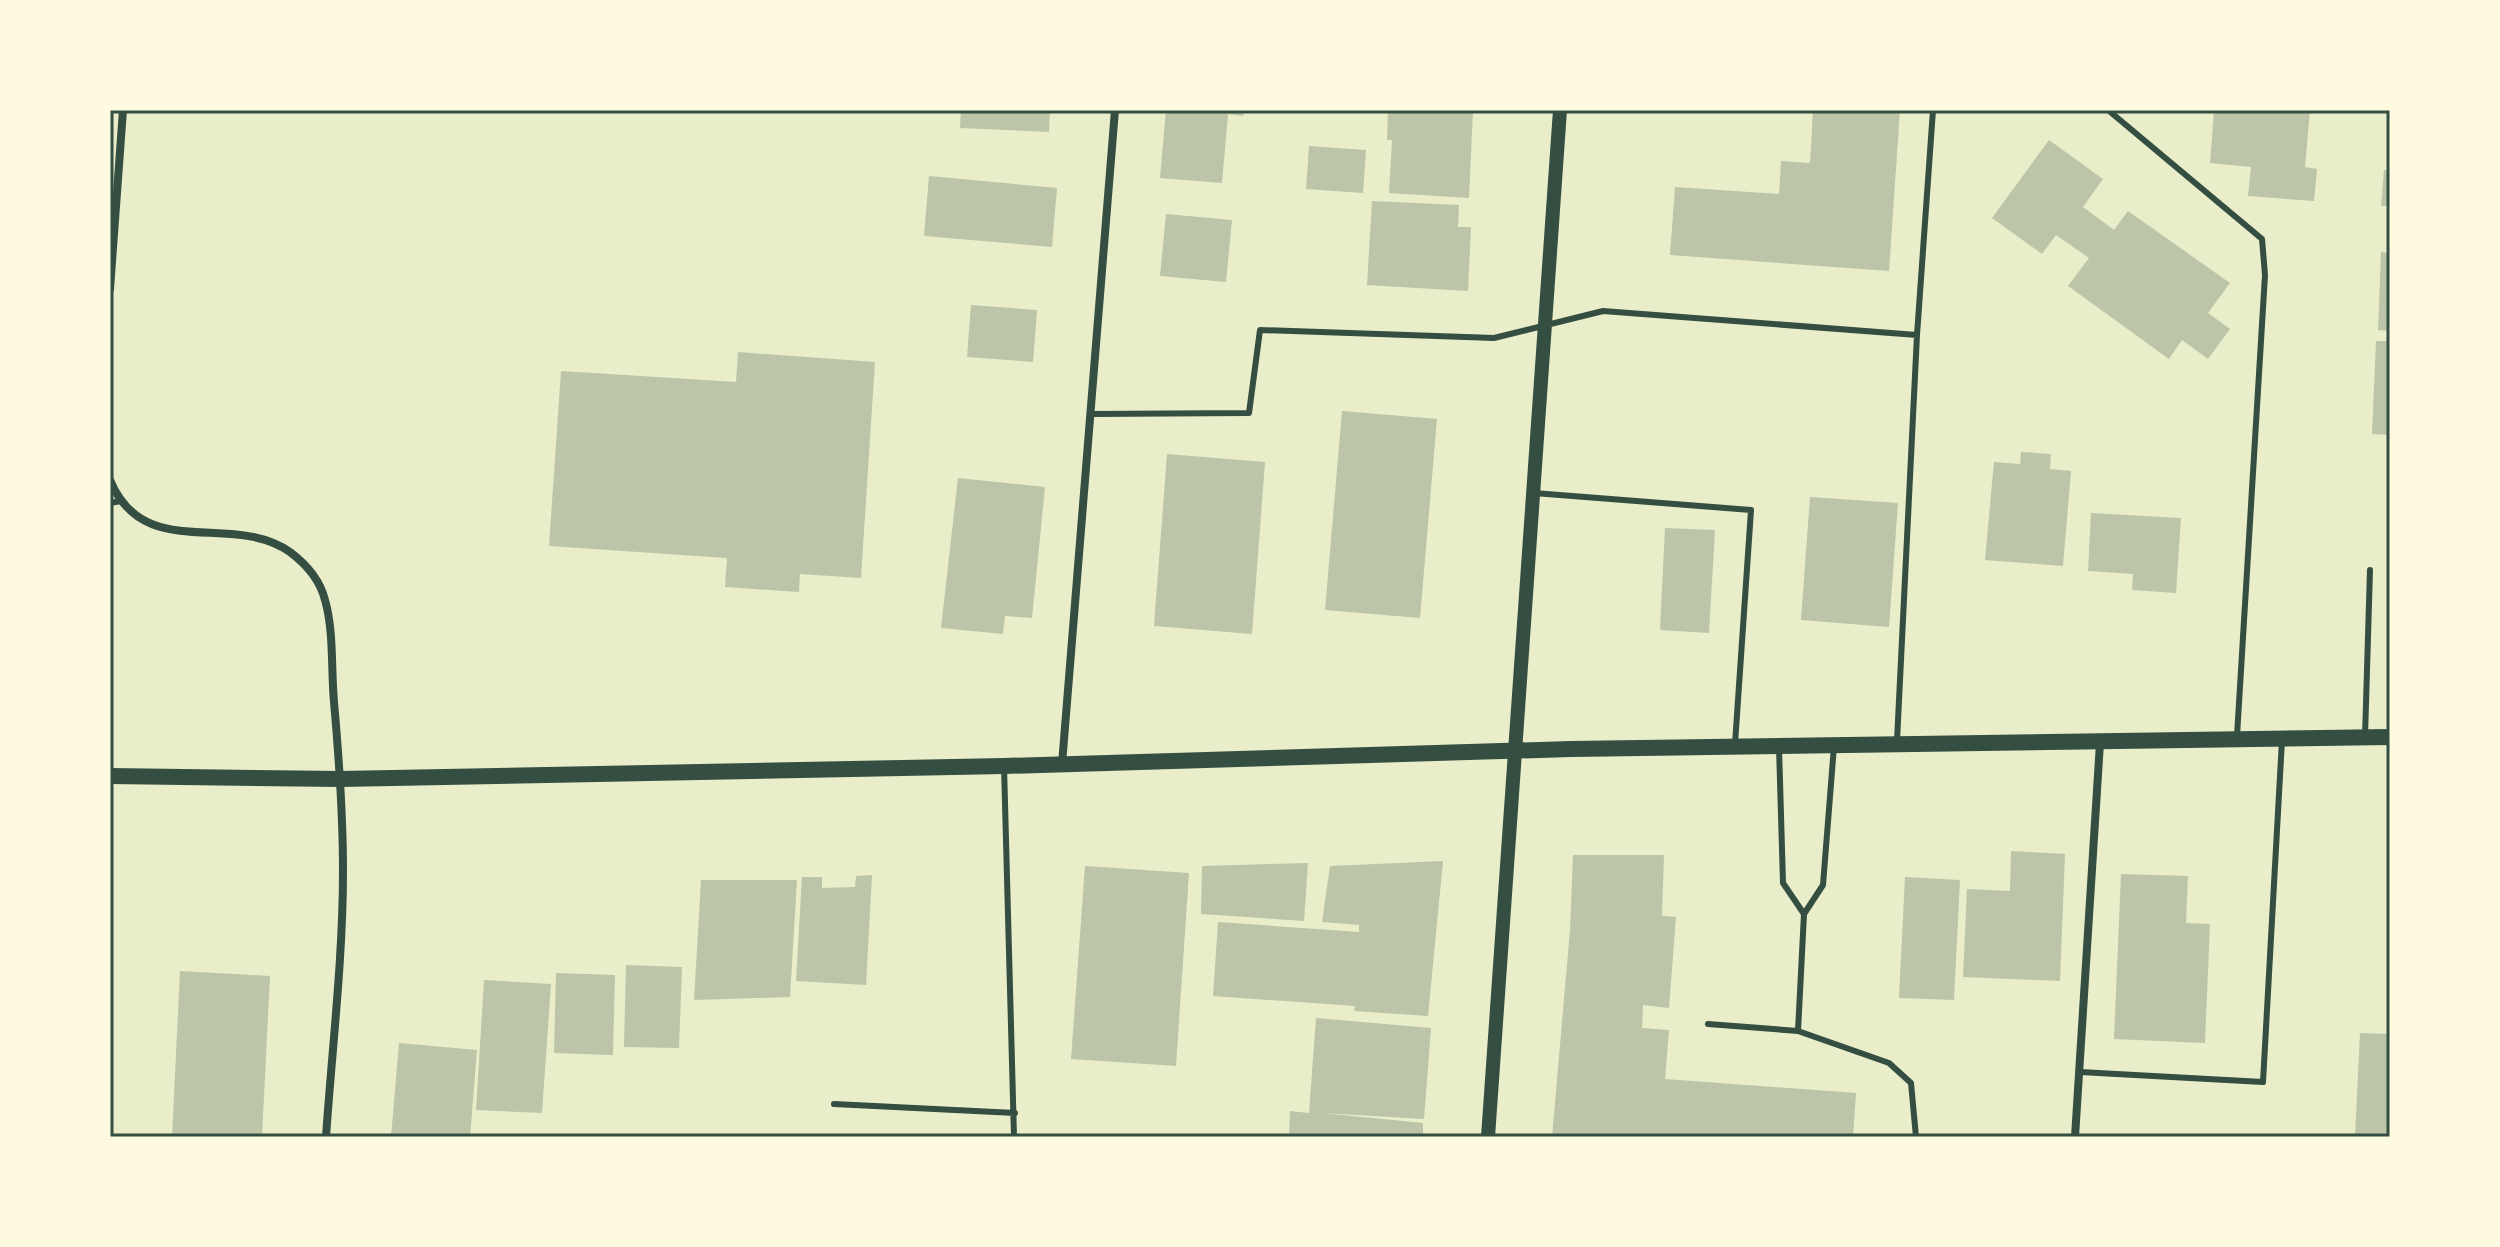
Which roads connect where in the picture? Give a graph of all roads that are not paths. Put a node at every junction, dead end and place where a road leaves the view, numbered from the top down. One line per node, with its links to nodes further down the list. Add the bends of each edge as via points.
1 (123, 110): 6 (street)
2 (1115, 110): 9 (street)
3 (1560, 110): 7 (street)
4 (1933, 110): 8 (lane)
5 (2108, 110): 17 (lane, via 2262,239 2265,275)
6 (110, 289)
7 (1545, 323): 8 (lane, via 1603,311); 9 (lane, via 1494,338 1260,330 1249,413); 11 (street)
8 (1917, 335): 20 (lane)
9 (1091, 414): 25 (street)
10 (110, 480): 12 (street)
11 (1533, 492): 23 (lane, via 1751,510); 24 (street)
12 (121, 501): 13 (lane); 28 (street, via 140,521 155,527 272,543 307,567 326,602)
13 (110, 503)
14 (2370, 570): 15 (lane)
15 (2365, 737): 16 (main road); 18 (main road)
16 (2390, 737)
17 (2237, 740): 18 (main road); 19 (main road)
18 (2282, 740): 32 (lane, via 2263,1082)
19 (2100, 743): 20 (main road); 32 (street)
20 (1897, 745): 21 (main road)
21 (1834, 746): 22 (main road); 29 (lane, via 1823,885)
22 (1779, 747): 23 (main road); 29 (lane, via 1783,883)
23 (1735, 748): 24 (main road)
24 (1514, 752): 25 (main road); 37 (street)
25 (1062, 765): 26 (main road)
26 (1004, 766): 28 (main road); 34 (lane)
27 (110, 776): 28 (main road)
28 (340, 779): 35 (street, via 343,874)
29 (1804, 914): 31 (lane)
30 (1708, 1024): 31 (lane)
31 (1798, 1031): 38 (lane, via 1889,1063 1911,1083)
32 (2080, 1072): 39 (street)
33 (834, 1104): 34 (lane)
34 (1015, 1113): 36 (lane)
35 (326, 1137)
36 (1014, 1137)
37 (1488, 1137)
38 (1916, 1137)
39 (2075, 1137)

